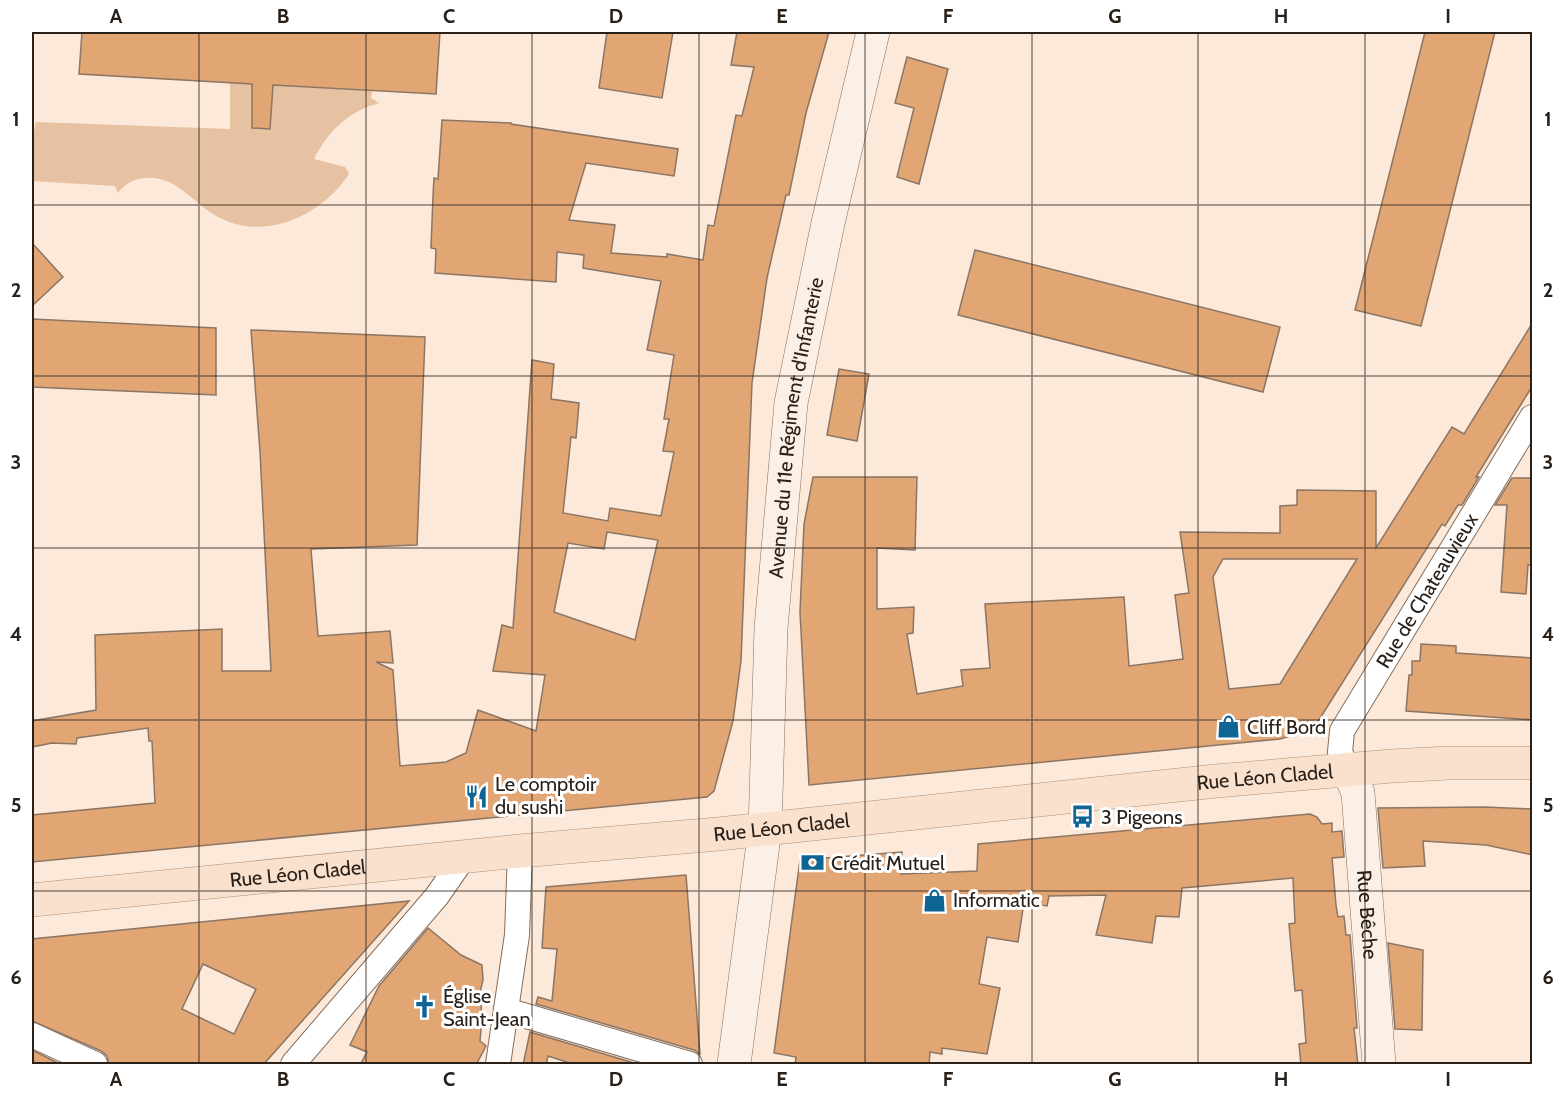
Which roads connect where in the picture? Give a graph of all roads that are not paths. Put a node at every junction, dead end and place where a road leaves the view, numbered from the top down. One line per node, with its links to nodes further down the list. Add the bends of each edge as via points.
1 (873, 32): 5 (main road, Avenue du 11e Régiment d'Infanterie, via 791,403 771,628)
2 (1533, 417): 4 (street, Rue de Chateauvieux, via 1342,732 1340,752)
3 (1533, 763): 4 (main road, Rue Léon Cladel, via 1448,763)
4 (1347, 770): 5 (main road, Rue Léon Cladel); 16 (main road, Rue Bêche, via 1358,793)
5 (765, 829): 6 (main road, Rue Léon Cladel); 15 (main road, Avenue du 11e Régiment d'Infanterie)
6 (520, 851): 7 (main road, Rue Léon Cladel); 9 (street, via 517,935)
7 (464, 858): 8 (main road, Rue Léon Cladel); 12 (street, via 437,896)
8 (32, 900)
9 (506, 1010): 13 (street); 14 (street)
10 (32, 1035): 11 (street)
11 (95, 1065)
12 (293, 1065)
13 (498, 1065)
14 (690, 1065)
15 (734, 1065)
16 (1379, 1065)

